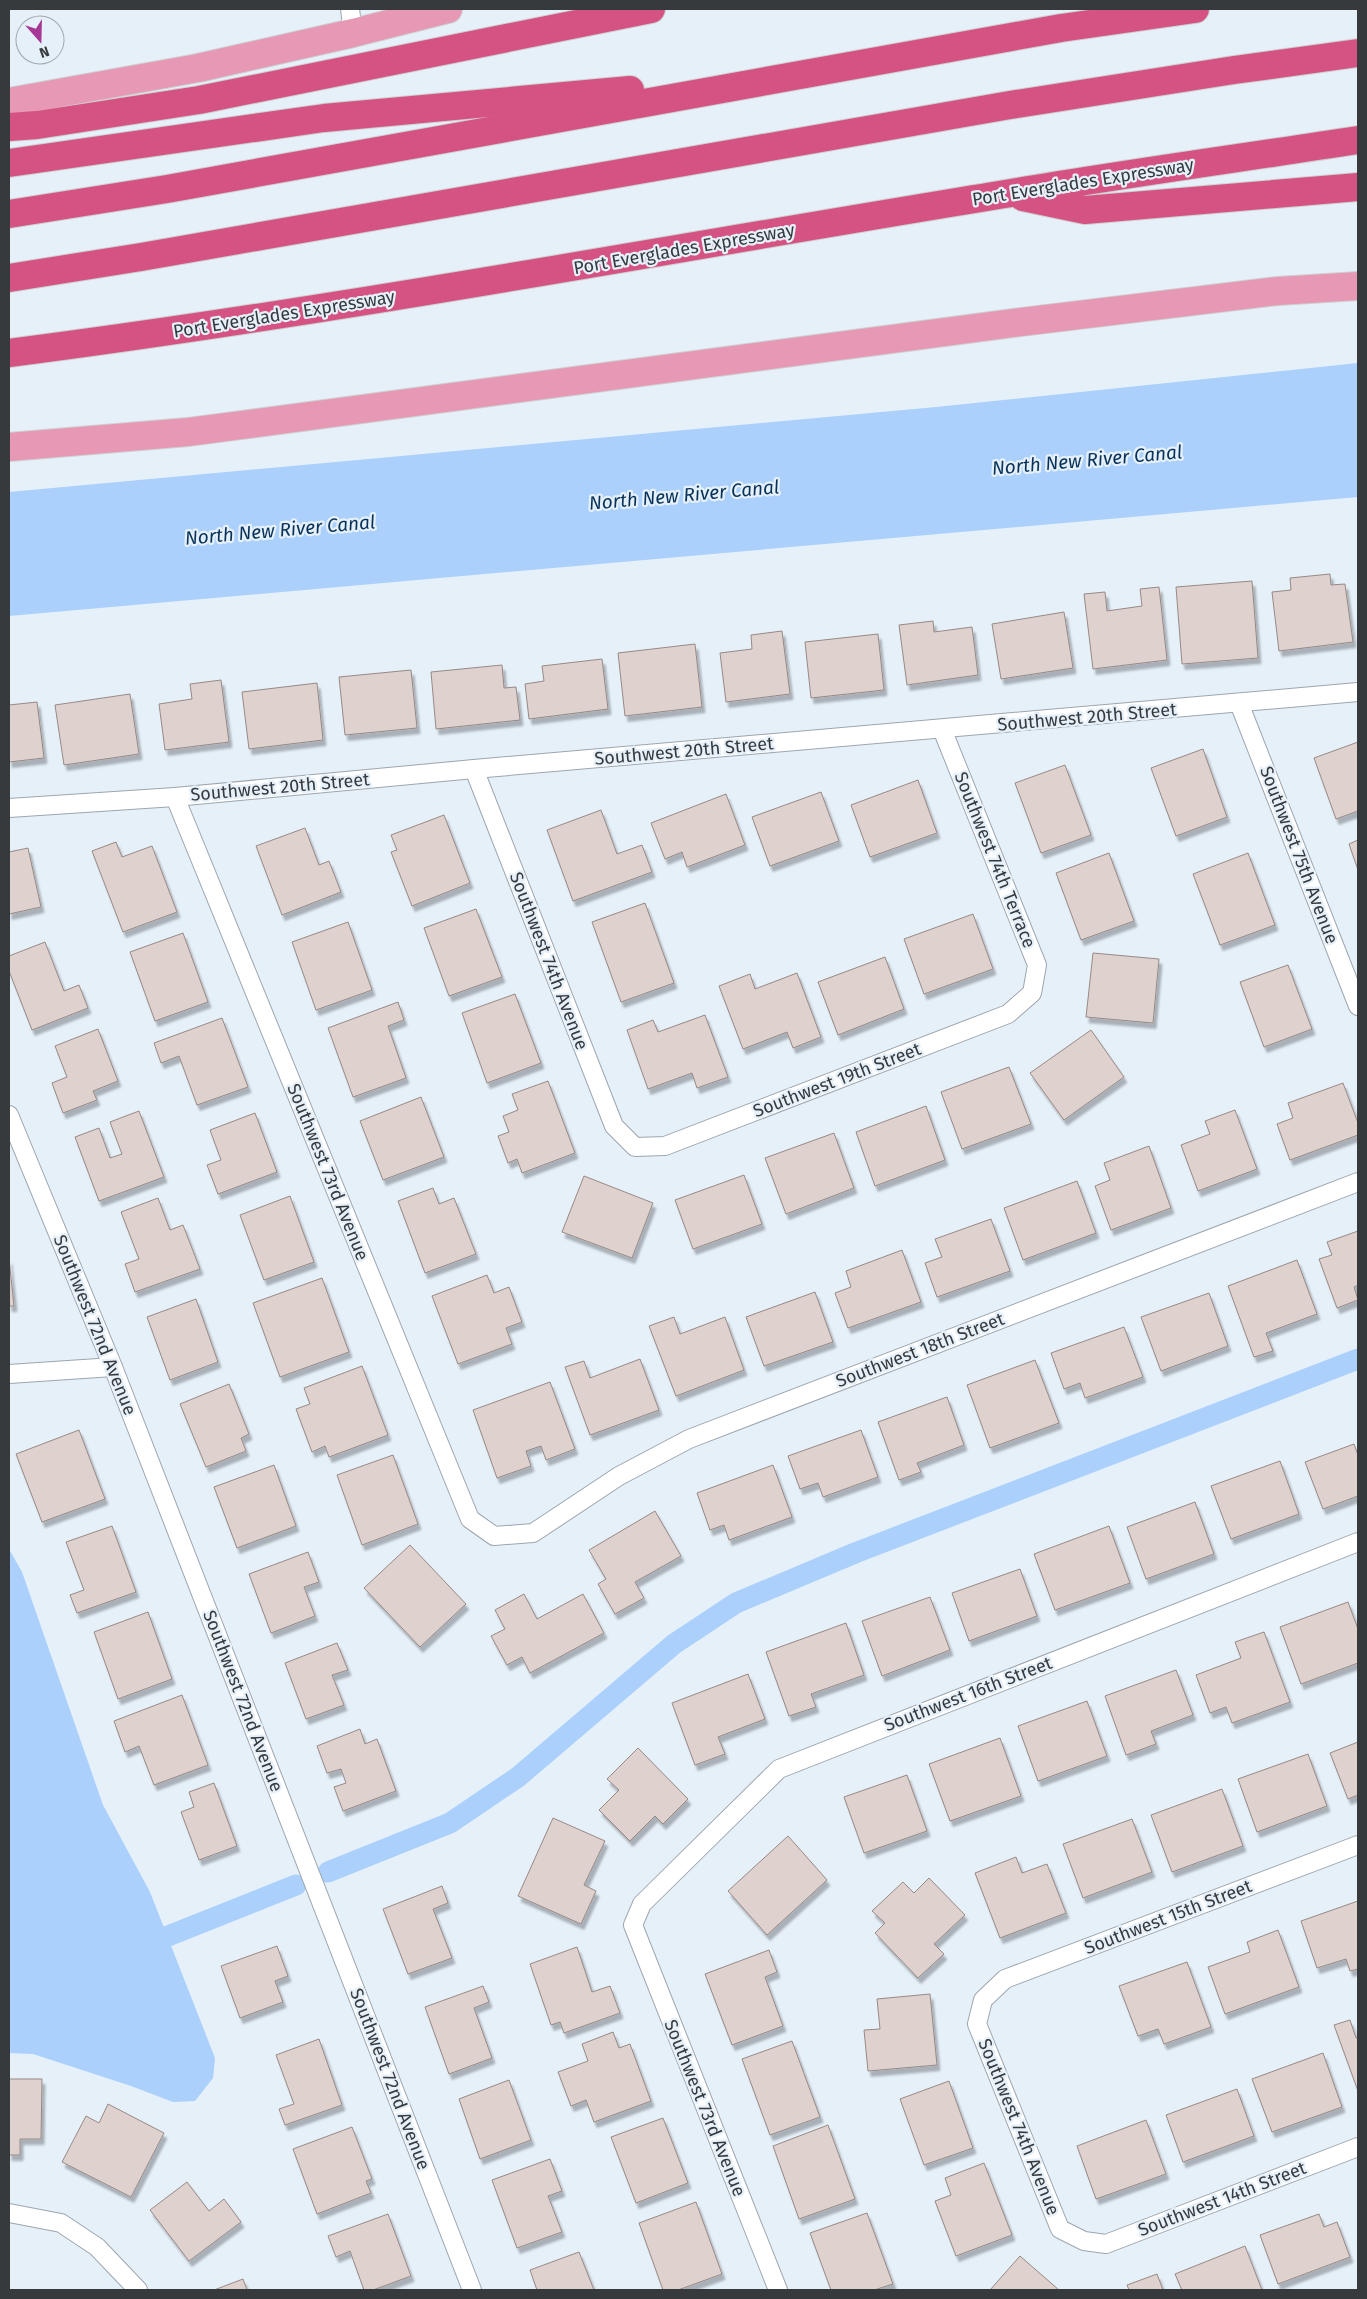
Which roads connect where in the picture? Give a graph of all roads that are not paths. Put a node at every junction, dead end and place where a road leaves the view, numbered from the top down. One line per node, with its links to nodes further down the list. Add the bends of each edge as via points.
1 (448, 9): 4 (main road)
2 (651, 9): 8 (highway, via 199,100)
3 (1195, 9): 6 (highway, via 1062,28)
4 (351, 21): 7 (main road, via 189,69)
5 (1358, 53): 14 (highway, via 1010,105)
6 (816, 72): 10 (highway, via 324,118); 13 (highway, via 167,189)
7 (9, 102)
8 (9, 127)
9 (1358, 140): 12 (highway, Port Everglades Expressway)
10 (9, 163)
11 (1358, 187): 12 (highway, via 1085,210)
12 (1007, 193): 16 (highway, Port Everglades Expressway, via 384,300)
13 (9, 214)
14 (9, 278)
15 (1358, 286): 17 (main road, via 1278,291 1041,320 188,432)
16 (9, 353)
17 (9, 447)
18 (1358, 692): 19 (street, Southwest 20th Street)
19 (1239, 703): 20 (street, Southwest 20th Street); 25 (street, Southwest 75th Avenue)
20 (942, 729): 21 (street, Southwest 20th Street); 24 (street, Southwest 74th Terrace, via 1037,965)
21 (474, 769): 22 (street, Southwest 20th Street); 27 (street, Southwest 74th Avenue, via 614,1126)
22 (174, 797): 23 (street, Southwest 20th Street); 31 (street, Southwest 73rd Avenue, via 470,1519)
23 (9, 808)
24 (1032, 993): 27 (street, Southwest 19th Street, via 999,1018 665,1146)
25 (1358, 1006)
26 (9, 1115): 29 (street, Southwest 72nd Avenue)
27 (635, 1147)
28 (1358, 1182): 31 (street, Southwest 18th Street, via 689,1439 619,1476 533,1533)
29 (113, 1367): 30 (street); 40 (street, Southwest 72nd Avenue)
30 (9, 1374)
31 (494, 1536)
32 (1358, 1542): 34 (street, Southwest 16th Street, via 779,1769 642,1904)
33 (1358, 1845): 35 (street, Southwest 15th Street, via 1006,1979)
34 (633, 1925): 41 (street, Southwest 73rd Avenue)
35 (983, 2000): 38 (street, Southwest 74th Avenue, via 977,2024 1060,2229)
36 (1358, 2147): 38 (street, Southwest 14th Street, via 1106,2244)
37 (9, 2213): 39 (street, via 61,2223 97,2247)
38 (1084, 2241)
39 (138, 2290)
40 (472, 2290)
41 (778, 2290)

